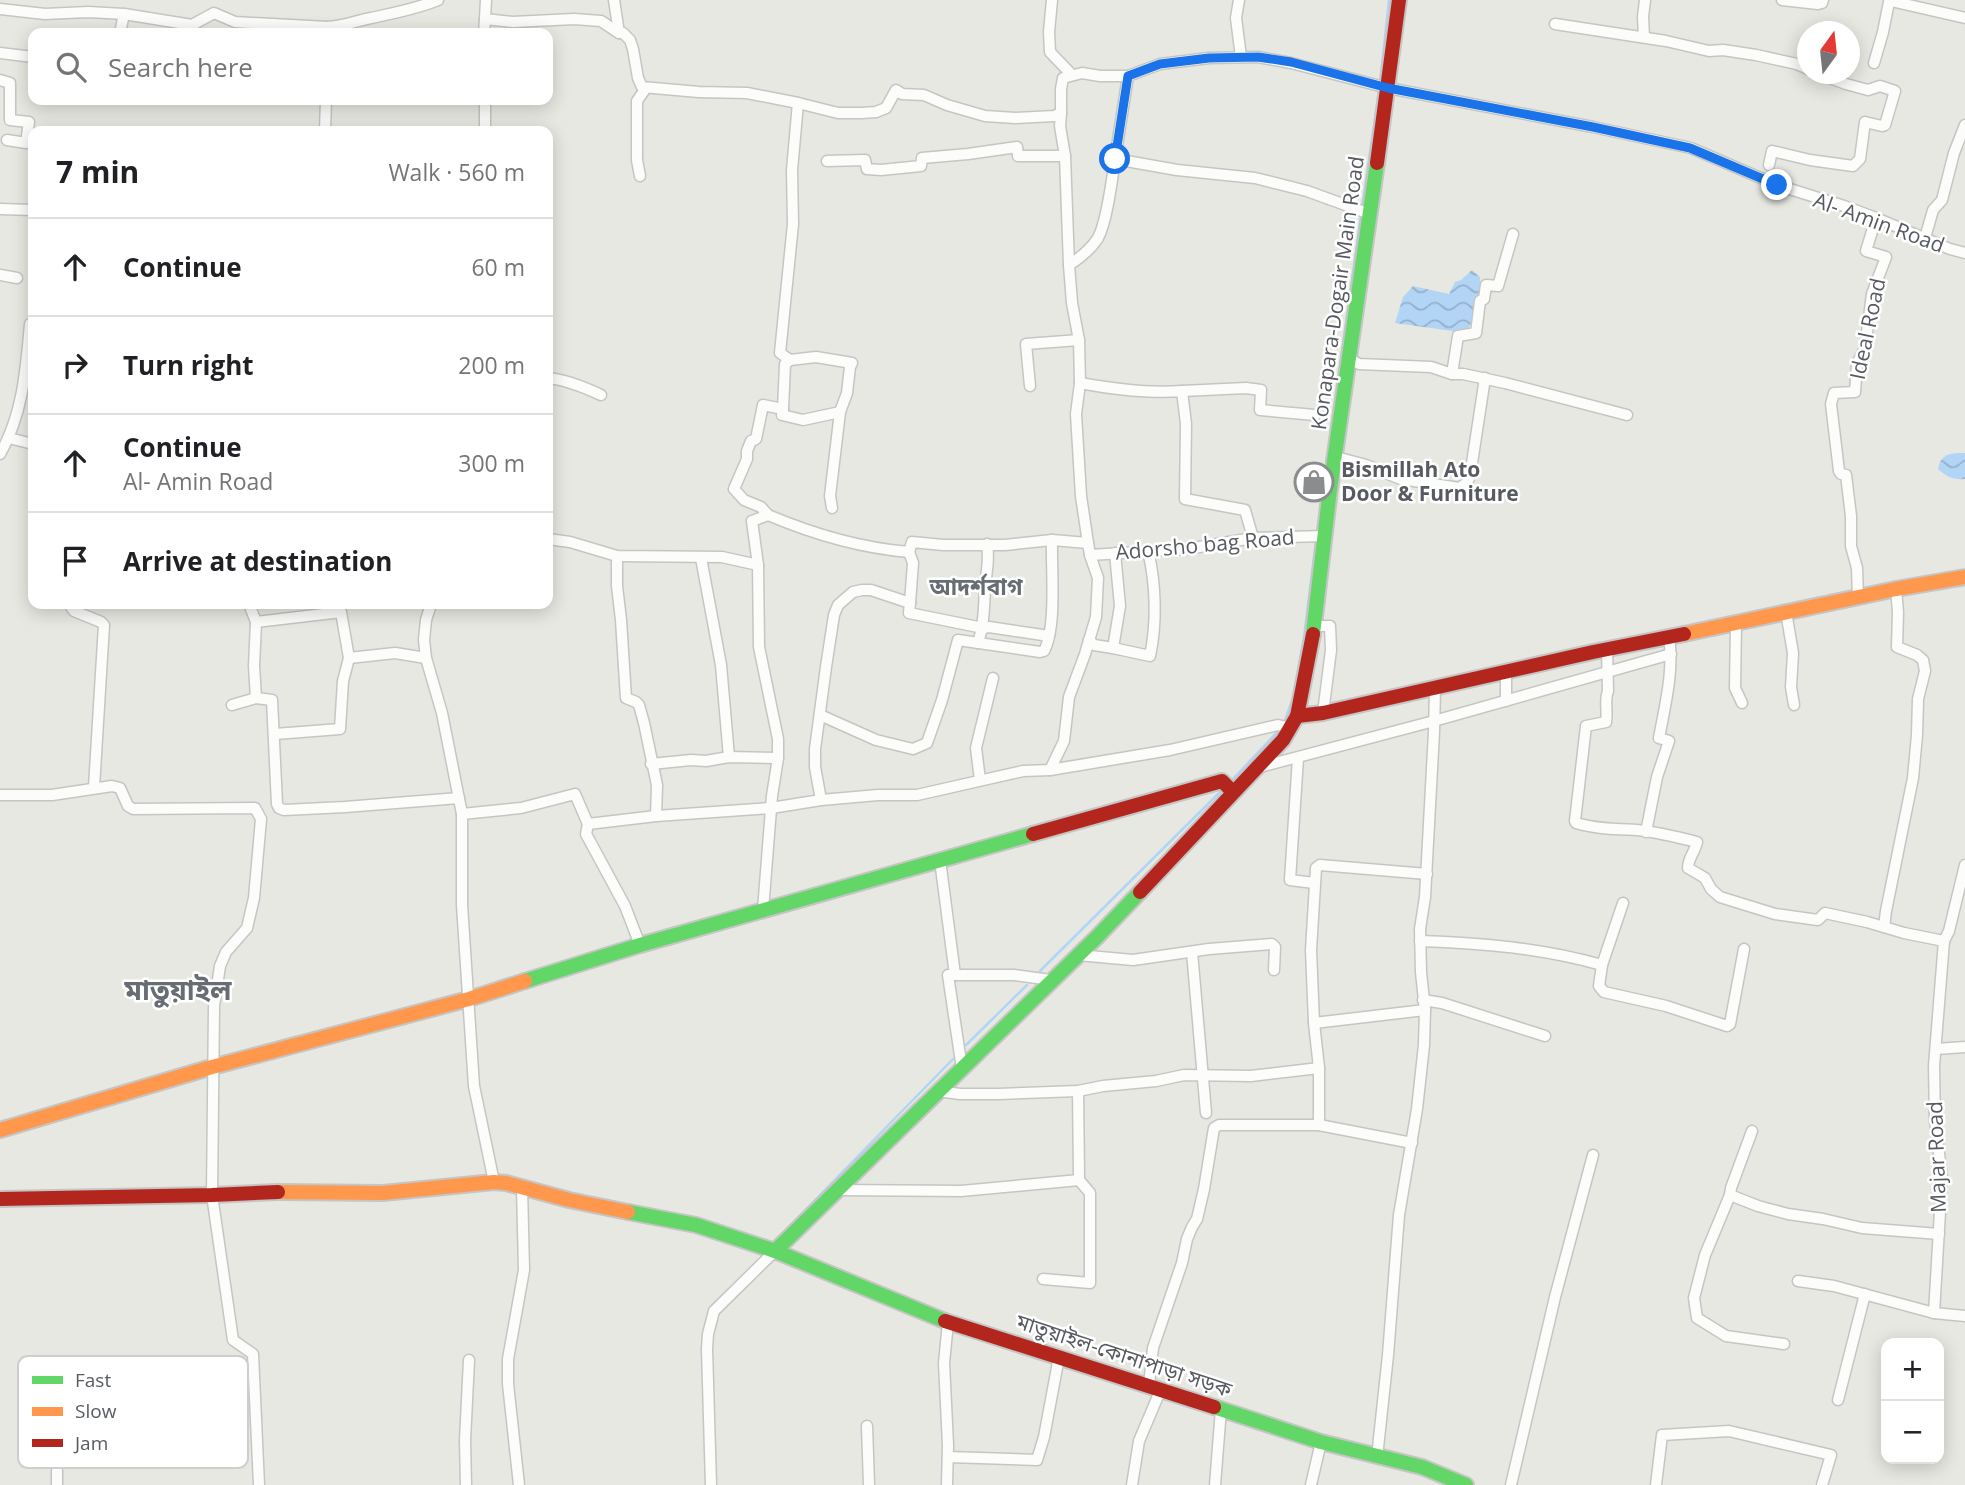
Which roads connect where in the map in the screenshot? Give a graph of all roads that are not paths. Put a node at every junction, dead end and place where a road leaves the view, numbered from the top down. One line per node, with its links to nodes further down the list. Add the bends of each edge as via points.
1 (438, 0): 17 (street)
2 (486, 0): 13 (street)
3 (614, 0): 19 (street)
4 (1052, 0): 26 (street, via 1050,52)
5 (1239, 0): 23 (street, via 1236,18)
6 (1399, 0): 31 (street, Konapara-Dogair Main Road)
7 (1645, 0): 20 (street)
8 (1782, 0): 9 (street, via 1818,4)
9 (1823, 0)
10 (0, 9): 11 (street)
11 (124, 14): 15 (street); 16 (street, via 192,24 214,13 235,22)
12 (1965, 18): 24 (street, via 1891,1)
13 (485, 19): 18 (street); 19 (street, via 601,21)
14 (1555, 24): 20 (street)
15 (121, 28)
16 (304, 28)
17 (336, 28)
18 (484, 28)
19 (619, 33): 30 (street, via 630,40 638,78)
20 (1643, 37): 25 (street)
21 (0, 54): 22 (street)
22 (28, 57)
23 (1241, 57): 27 (street, Al- Amin Road, via 1160,64); 31 (street, Al- Amin Road, via 1291,62)
24 (1874, 62)
25 (1797, 64)
26 (1072, 75): 27 (street); 35 (street, via 1063,78)
27 (1128, 76): 45 (street)
28 (0, 80): 37 (street, via 10,83 10,120 29,122)
29 (1844, 84): 47 (street, via 1895,91 1885,125 1865,122 1860,159 1853,166 1772,151)
30 (646, 88): 32 (street, via 747,93); 48 (street, via 637,101)
31 (1388, 88): 51 (street, Konapara-Dogair Main Road); 52 (street, Al- Amin Road, via 1690,148 1777,185)
32 (798, 103): 35 (street, via 838,113 876,112 886,108 895,90 924,94 985,116); 62 (street, via 793,224 780,353)
33 (326, 105): 38 (street)
34 (485, 105): 39 (street)
35 (1061, 113): 43 (street)
36 (1965, 125): 42 (street)
37 (28, 126)
38 (325, 126)
39 (485, 126)
40 (28, 129): 41 (street, via 26,143)
41 (6, 140)
42 (1954, 153): 44 (street); 54 (street, via 1942,200 1933,210)
43 (1065, 156): 46 (street, via 1018,156 1017,147 922,158 921,166 881,170 867,169 865,160); 56 (street)
44 (1965, 156)
45 (1115, 159): 51 (street, via 1255,178); 56 (street, via 1097,238)
46 (827, 161)
47 (1769, 165)
48 (640, 176)
49 (0, 209): 50 (street)
50 (28, 210)
51 (1370, 214): 61 (street, Konapara-Dogair Main Road)
52 (1876, 218): 54 (street, Al- Amin Road); 97 (street, Ideal Road, via 1866,251 1886,257 1872,294 1855,392 1834,393 1831,404 1839,471 1846,475 1852,516)
53 (1513, 234): 63 (street, via 1498,286 1486,285 1476,332 1458,336)
54 (1924, 238): 55 (street, Al- Amin Road)
55 (1965, 253)
56 (1069, 265): 59 (street)
57 (0, 275): 58 (street)
58 (17, 278)
59 (1079, 340): 66 (street); 67 (street, via 1026,344)
60 (28, 342): 70 (street)
61 (1350, 359): 63 (street, via 1359,364 1432,367); 79 (street, Konapara-Dogair Main Road)
62 (790, 360): 72 (street, via 785,364); 73 (street, via 816,357 852,363)
63 (1452, 374): 65 (street)
64 (553, 378): 69 (street)
65 (1485, 378): 75 (street); 79 (street, via 1470,476 1459,488 1401,479)
66 (1080, 383): 68 (street); 86 (street, via 1076,414)
67 (1030, 386)
68 (1182, 391): 74 (street, via 1246,387 1261,390 1260,410); 83 (street, via 1185,499 1245,510)
69 (601, 395)
70 (22, 397): 71 (street); 76 (street)
71 (28, 399)
72 (783, 410): 73 (street, via 782,415 803,420); 81 (street, Adorsho bag Road, via 763,405 756,439 751,441 734,489)
73 (840, 412): 80 (street)
74 (1315, 415)
75 (1627, 415)
76 (9, 438): 77 (street); 78 (street)
77 (28, 443)
78 (0, 454)
79 (1336, 457): 82 (street, Konapara-Dogair Main Road)
80 (832, 508)
81 (768, 515): 89 (street, Adorsho bag Road, via 824,536); 94 (street, via 752,521)
82 (1319, 535): 83 (street, Adorsho bag Road); 105 (street, Konapara-Dogair Main Road)
83 (1253, 538): 88 (street, Adorsho bag Road)
84 (553, 540): 92 (street)
85 (1052, 540): 86 (street, Adorsho bag Road); 87 (street, Adorsho bag Road); 107 (street)
86 (1088, 542): 91 (street, Adorsho bag Road)
87 (987, 544): 89 (street, Adorsho bag Road, via 912,542); 106 (street)
88 (1148, 551): 90 (street, Adorsho bag Road); 111 (street, via 1154,596 1150,656)
89 (909, 552): 98 (street, via 913,563)
90 (1115, 553): 91 (street, Adorsho bag Road); 111 (street, via 1119,606)
91 (1090, 555): 109 (street, via 1098,592)
92 (618, 556): 93 (street); 133 (street, via 626,698 639,705)
93 (701, 558): 94 (street, via 722,557); 130 (street, via 721,665)
94 (758, 565): 131 (street, via 759,647)
95 (1965, 577): 96 (street)
96 (1896, 589): 97 (street); 153 (street, via 1897,648 1917,655 1925,671 1918,699 1913,778)
97 (1858, 598): 102 (street)
98 (909, 603): 106 (street, via 909,613); 126 (street, via 862,590 838,605)
99 (73, 609): 138 (street, via 104,625)
100 (251, 609): 103 (street)
101 (429, 609): 115 (street)
102 (1786, 612): 104 (street); 124 (street)
103 (256, 622): 114 (street, via 341,612); 120 (street)
104 (1736, 624): 108 (street); 122 (street, via 1735,688)
105 (1314, 626): 125 (street, via 1330,626); 128 (street, Konapara-Dogair Main Road)
106 (983, 628): 107 (street); 110 (street)
107 (1049, 636): 110 (street, via 1040,652)
108 (1670, 637): 112 (street); 113 (street)
109 (1089, 640): 111 (street); 135 (street, via 1069,697 1064,741)
110 (978, 643): 126 (street, via 958,640 927,743 913,749 876,740)
111 (1113, 648)
112 (1607, 649): 116 (street); 117 (street)
113 (1671, 654): 116 (street); 146 (street, via 1659,738 1669,741)
114 (349, 658): 115 (street, via 395,653); 129 (street, via 342,681 340,729)
115 (426, 658): 140 (street, via 443,713)
116 (1608, 671): 121 (street); 146 (street, via 1606,722 1585,729 1575,821)
117 (1506, 673): 119 (street); 121 (street)
118 (993, 678): 136 (street, via 976,748)
119 (1435, 688): 125 (street); 127 (street)
120 (257, 698): 123 (street); 129 (street, via 272,700)
121 (1506, 701): 127 (street)
122 (1742, 703)
123 (232, 705)
124 (1794, 705)
125 (1323, 713): 128 (street)
126 (820, 715): 141 (street, via 815,749)
127 (1434, 721): 132 (street); 149 (street)
128 (1288, 724): 134 (street); 135 (street)
129 (275, 734): 140 (street, via 279,808)
130 (729, 757): 131 (street); 133 (street)
131 (778, 758): 142 (street)
132 (1298, 758): 134 (street); 150 (street, via 1290,880)
133 (651, 764): 144 (street, via 657,785)
134 (1259, 767): 137 (street)
135 (1050, 771): 136 (street)
136 (980, 779): 141 (street, via 917,794)
137 (1228, 787): 147 (street); 159 (street)
138 (94, 788): 139 (street); 170 (street, via 120,788 128,806 138,809 255,808 259,814 254,898 247,928 220,965)
139 (0, 795)
140 (459, 798): 143 (street)
141 (821, 800): 142 (street)
142 (771, 808): 144 (street); 152 (street)
143 (462, 814): 145 (street, via 522,808 575,794); 164 (street)
144 (656, 816): 145 (street)
145 (588, 824): 156 (street, via 586,834 625,905)
146 (1646, 832): 153 (street, via 1697,842 1688,868 1705,878 1720,897 1792,918 1818,920 1825,913)
147 (940, 860): 152 (street); 162 (street)
148 (1965, 865): 155 (street, Majar Road)
149 (1427, 874): 150 (street, via 1320,865); 154 (street)
150 (1314, 883): 166 (street)
151 (1623, 903): 160 (street)
152 (763, 910): 156 (street)
153 (1884, 927): 155 (street)
154 (1420, 941): 160 (street, via 1539,950); 165 (street)
155 (1944, 941): 169 (street, Majar Road)
156 (640, 945): 164 (street)
157 (1744, 949): 160 (street, via 1727,1026 1604,992 1600,986)
158 (1192, 952): 159 (street, via 1133,960); 161 (street, via 1272,944); 173 (street)
159 (1078, 955): 163 (street)
160 (1602, 965)
161 (1274, 970)
162 (955, 975): 163 (street, via 1014,975); 172 (street, via 948,975)
163 (1051, 981): 172 (street)
164 (469, 999): 170 (street); 183 (street, via 474,1086)
165 (1424, 1005): 166 (street); 167 (street, via 1442,1003); 180 (street)
166 (1314, 1023): 171 (street)
167 (1545, 1036)
168 (1965, 1047): 169 (street)
169 (1936, 1049): 189 (street, Majar Road)
170 (212, 1067): 178 (street); 186 (street)
171 (1319, 1068): 173 (street, via 1251,1076); 177 (street)
172 (962, 1069): 174 (street)
173 (1203, 1074): 175 (street); 176 (street)
174 (938, 1091): 175 (street); 185 (street)
175 (1078, 1091): 182 (street)
176 (1206, 1113)
177 (1319, 1125): 180 (street); 200 (street, via 1214,1128 1197,1219 1153,1348)
178 (0, 1130)
179 (1752, 1131): 187 (street)
180 (1412, 1143): 206 (street, via 1399,1215)
181 (1593, 1155): 219 (street)
182 (1079, 1180): 185 (street, via 961,1191); 191 (street, via 1090,1193 1090,1283)
183 (494, 1182): 184 (street, মাতুয়াইল-কোনাপাড়া সড়ক); 186 (street, মাতুয়াইল-কোনাপাড়া সড়ক, via 383,1193)
184 (522, 1187): 190 (street, মাতুয়াইল-কোনাপাড়া সড়ক, via 696,1224); 211 (street, via 524,1270 508,1359)
185 (836, 1190): 190 (street)
186 (212, 1195): 188 (street, মাতুয়াইল-কোনাপাড়া সড়ক); 209 (street, via 233,1340 253,1354)
187 (1730, 1195): 189 (street, via 1787,1214 1862,1228); 197 (street, via 1705,1255 1694,1298 1697,1318 1726,1336)
188 (0, 1199)
189 (1939, 1234): 194 (street, Majar Road)
190 (775, 1251): 196 (street, মাতুয়াইল-কোনাপাড়া সড়ক); 212 (street, via 714,1311 710,1321)
191 (1043, 1279)
192 (1798, 1281): 193 (street)
193 (1865, 1294): 194 (street); 201 (street)
194 (1934, 1313): 195 (street)
195 (1965, 1316)
196 (948, 1322): 198 (street, মাতুয়াইল-কোনাপাড়া সড়ক); 205 (street, via 944,1363)
197 (1784, 1343)
198 (1059, 1357): 200 (street, মাতুয়াইল-কোনাপাড়া সড়ক); 205 (street, via 1037,1460)
199 (469, 1360): 210 (street)
200 (1155, 1387): 202 (street, মাতুয়াইল-কোনাপাড়া সড়ক); 215 (street)
201 (1838, 1400)
202 (1221, 1409): 204 (street, মাতুয়াইল-কোনাপাড়া সড়ক); 216 (street)
203 (867, 1426): 213 (street)
204 (1321, 1442): 206 (street, মাতুয়াইল-কোনাপাড়া সড়ক); 217 (street)
205 (948, 1457): 214 (street)
206 (1377, 1457): 218 (street, মাতুয়াইল-কোনাপাড়া সড়ক, via 1422,1467)
207 (57, 1471): 208 (street)
208 (57, 1485)
209 (259, 1485)
210 (466, 1485)
211 (519, 1485)
212 (711, 1485)
213 (869, 1485)
214 (947, 1485)
215 (1132, 1485)
216 (1215, 1485)
217 (1311, 1485)
218 (1465, 1485)
219 (1511, 1485)
220 (1656, 1485): 221 (street, via 1662,1435 1729,1431 1831,1455)
221 (1822, 1485)

